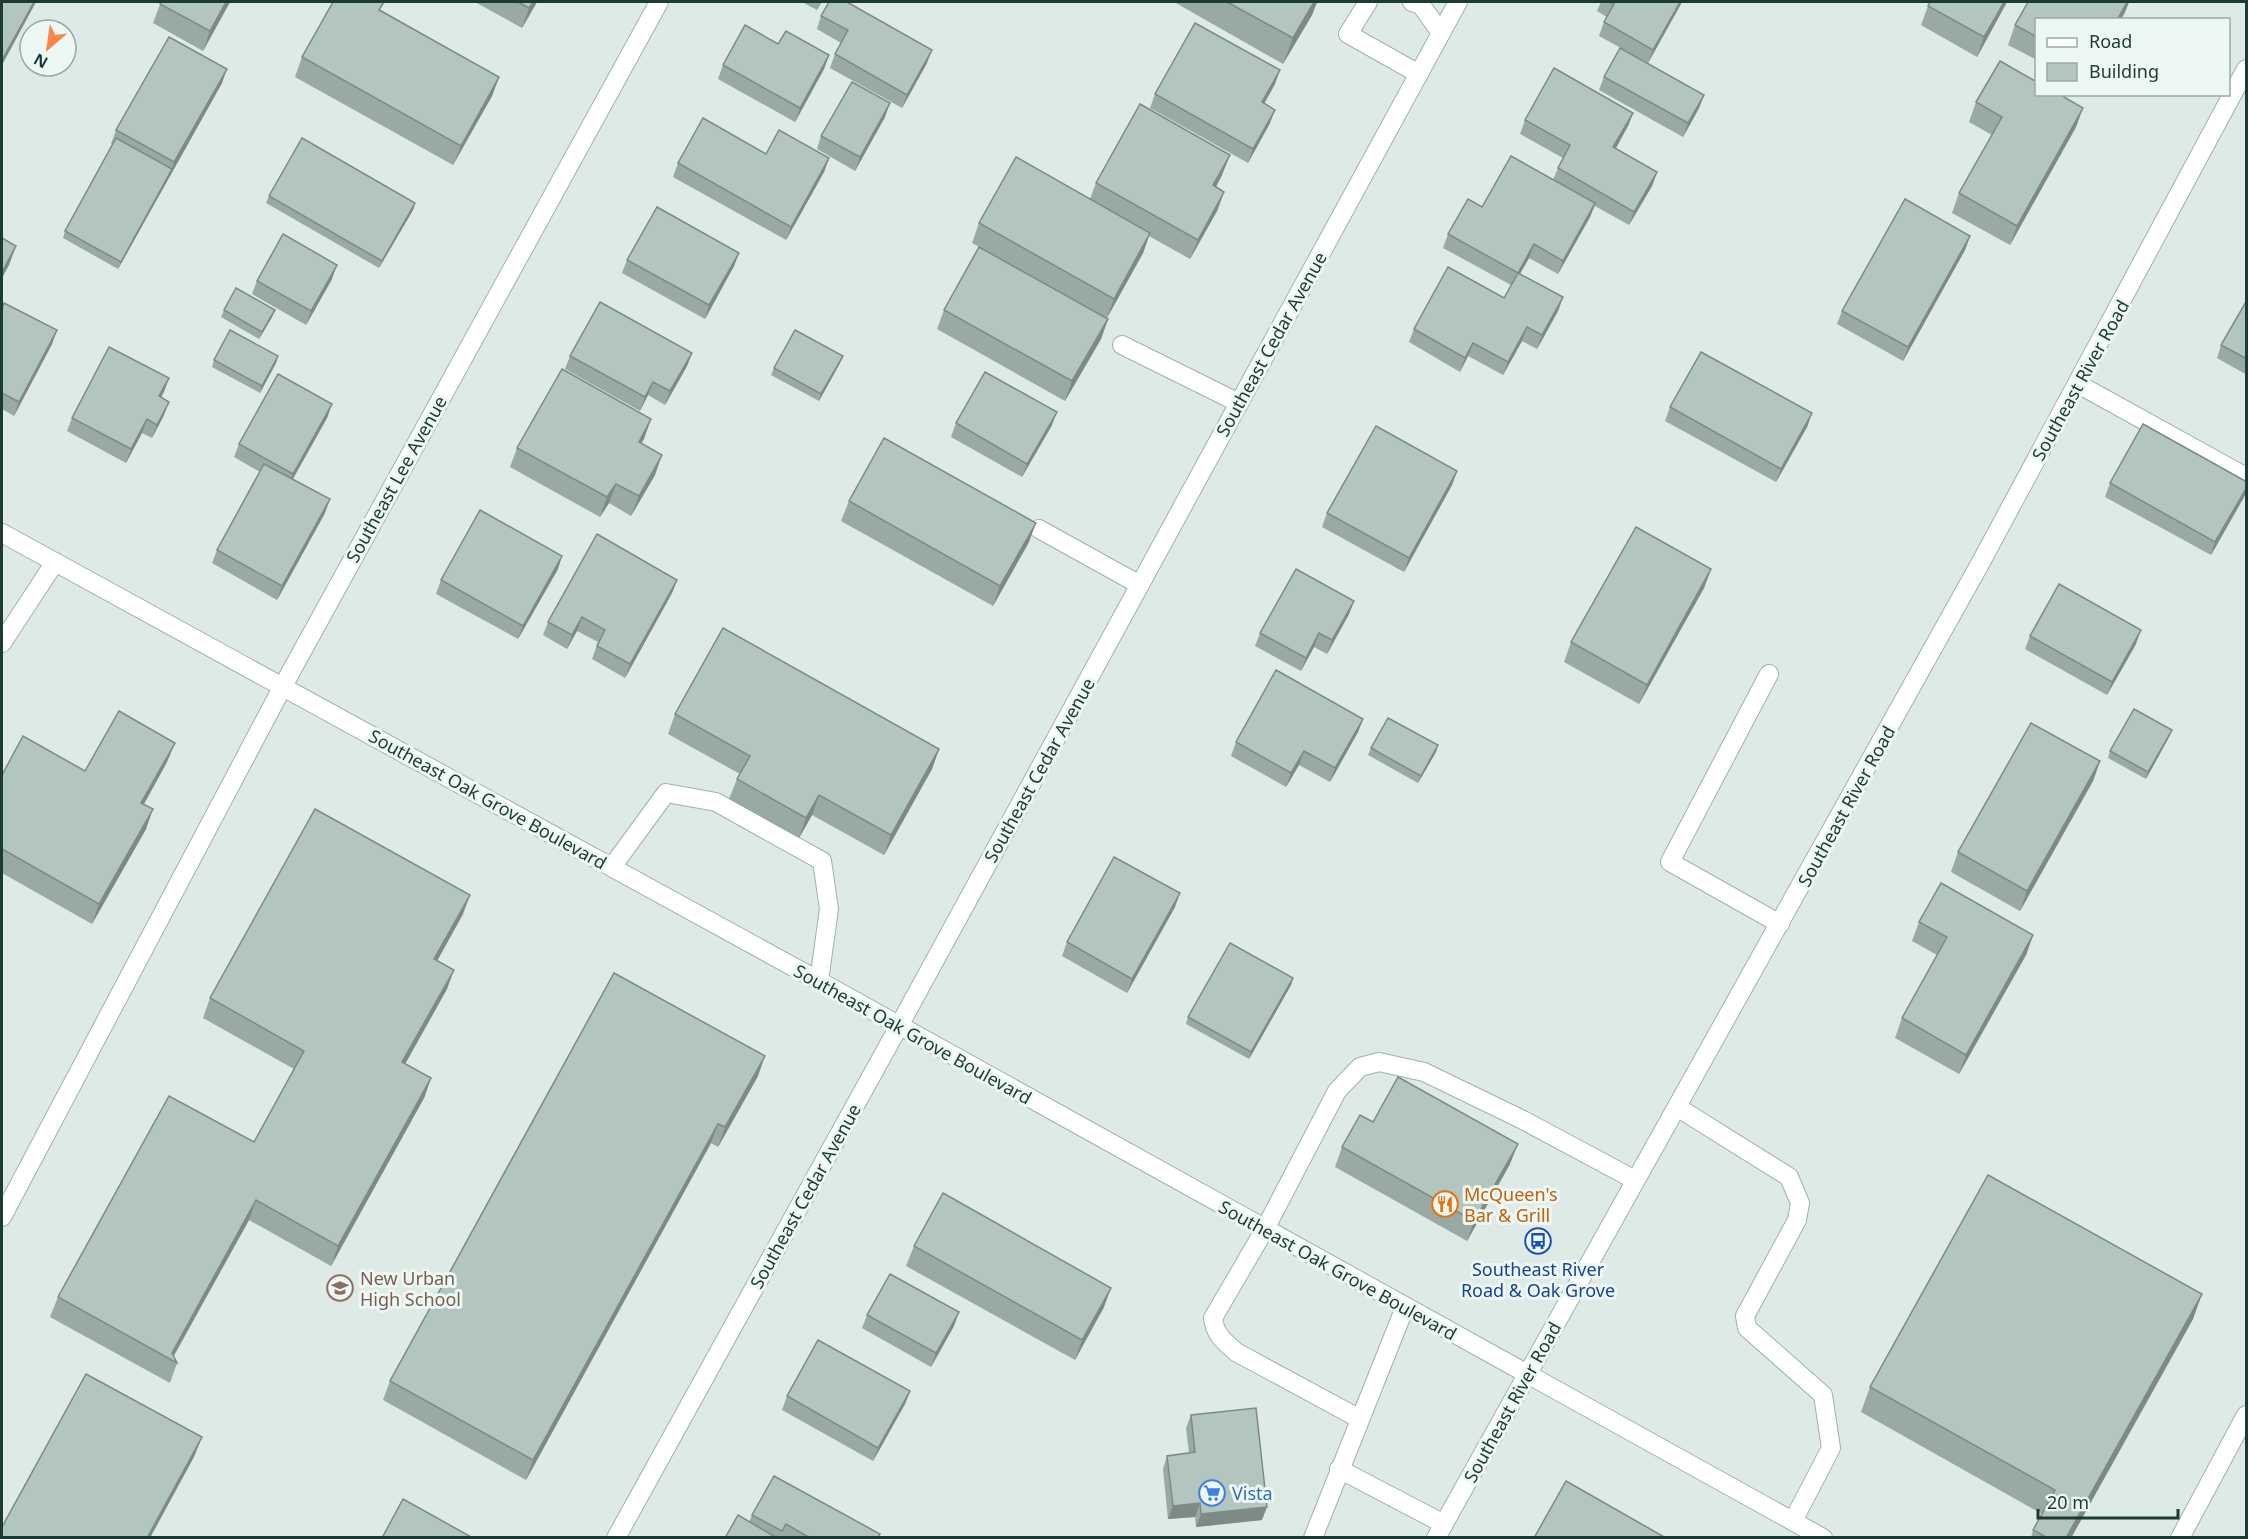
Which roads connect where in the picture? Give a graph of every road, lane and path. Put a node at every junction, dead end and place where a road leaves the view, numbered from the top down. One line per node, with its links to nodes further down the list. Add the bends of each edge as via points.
1 (659, 2): 18 (street, Southeast Lee Avenue)
2 (1368, 2): 7 (street, via 1348,34)
3 (1412, 2): 5 (street, via 1421,5)
4 (1458, 2): 5 (street, Southeast Cedar Avenue)
5 (1441, 33): 7 (street, Southeast Cedar Avenue)
6 (2247, 69): 9 (street, Southeast River Road)
7 (1419, 74): 10 (street, Southeast Cedar Avenue)
8 (1122, 345): 10 (street)
9 (2078, 384): 11 (street); 20 (street, Southeast River Road)
10 (1239, 403): 15 (street, Southeast Cedar Avenue)
11 (2247, 477)
12 (1039, 529): 15 (street)
13 (2, 533): 14 (street, Southeast Oak Grove Boulevard)
14 (55, 562): 16 (street); 18 (street, Southeast Oak Grove Boulevard)
15 (1140, 585): 22 (street, Southeast Cedar Avenue)
16 (2, 643)
17 (1769, 674): 20 (street, via 1670,862)
18 (283, 686): 19 (street, Southeast Oak Grove Boulevard); 25 (street, Southeast Lee Avenue)
19 (612, 867): 21 (street, Southeast Oak Grove Boulevard); 21 (street, via 666,793 726,807 822,861 829,909)
20 (1779, 924): 23 (street, Southeast River Road)
21 (819, 981): 22 (street, Southeast Oak Grove Boulevard)
22 (899, 1026): 26 (street, Southeast Oak Grove Boulevard); 35 (street, Southeast Cedar Avenue)
23 (1677, 1107): 24 (street, Southeast River Road); 32 (street, via 1789,1177 1800,1203 1797,1220 1745,1316 1747,1328 1823,1395 1831,1448)
24 (1635, 1180): 26 (street, via 1424,1072 1378,1062 1360,1067 1337,1091); 28 (street, Southeast River Road)
25 (2, 1217)
26 (1265, 1229): 27 (street, Southeast Oak Grove Boulevard); 30 (street, via 1213,1318 1215,1330 1236,1352)
27 (1406, 1307): 28 (street, Southeast Oak Grove Boulevard); 30 (street)
28 (1527, 1375): 32 (street, Southeast Oak Grove Boulevard); 33 (street, Southeast River Road)
29 (2247, 1415): 37 (street)
30 (1360, 1419): 31 (street)
31 (1339, 1469): 33 (street); 36 (street)
32 (1793, 1521): 34 (street, Southeast Oak Grove Boulevard)
33 (1440, 1531)
34 (1815, 1536)
35 (616, 1538)
36 (1313, 1538)
37 (2180, 1538)

